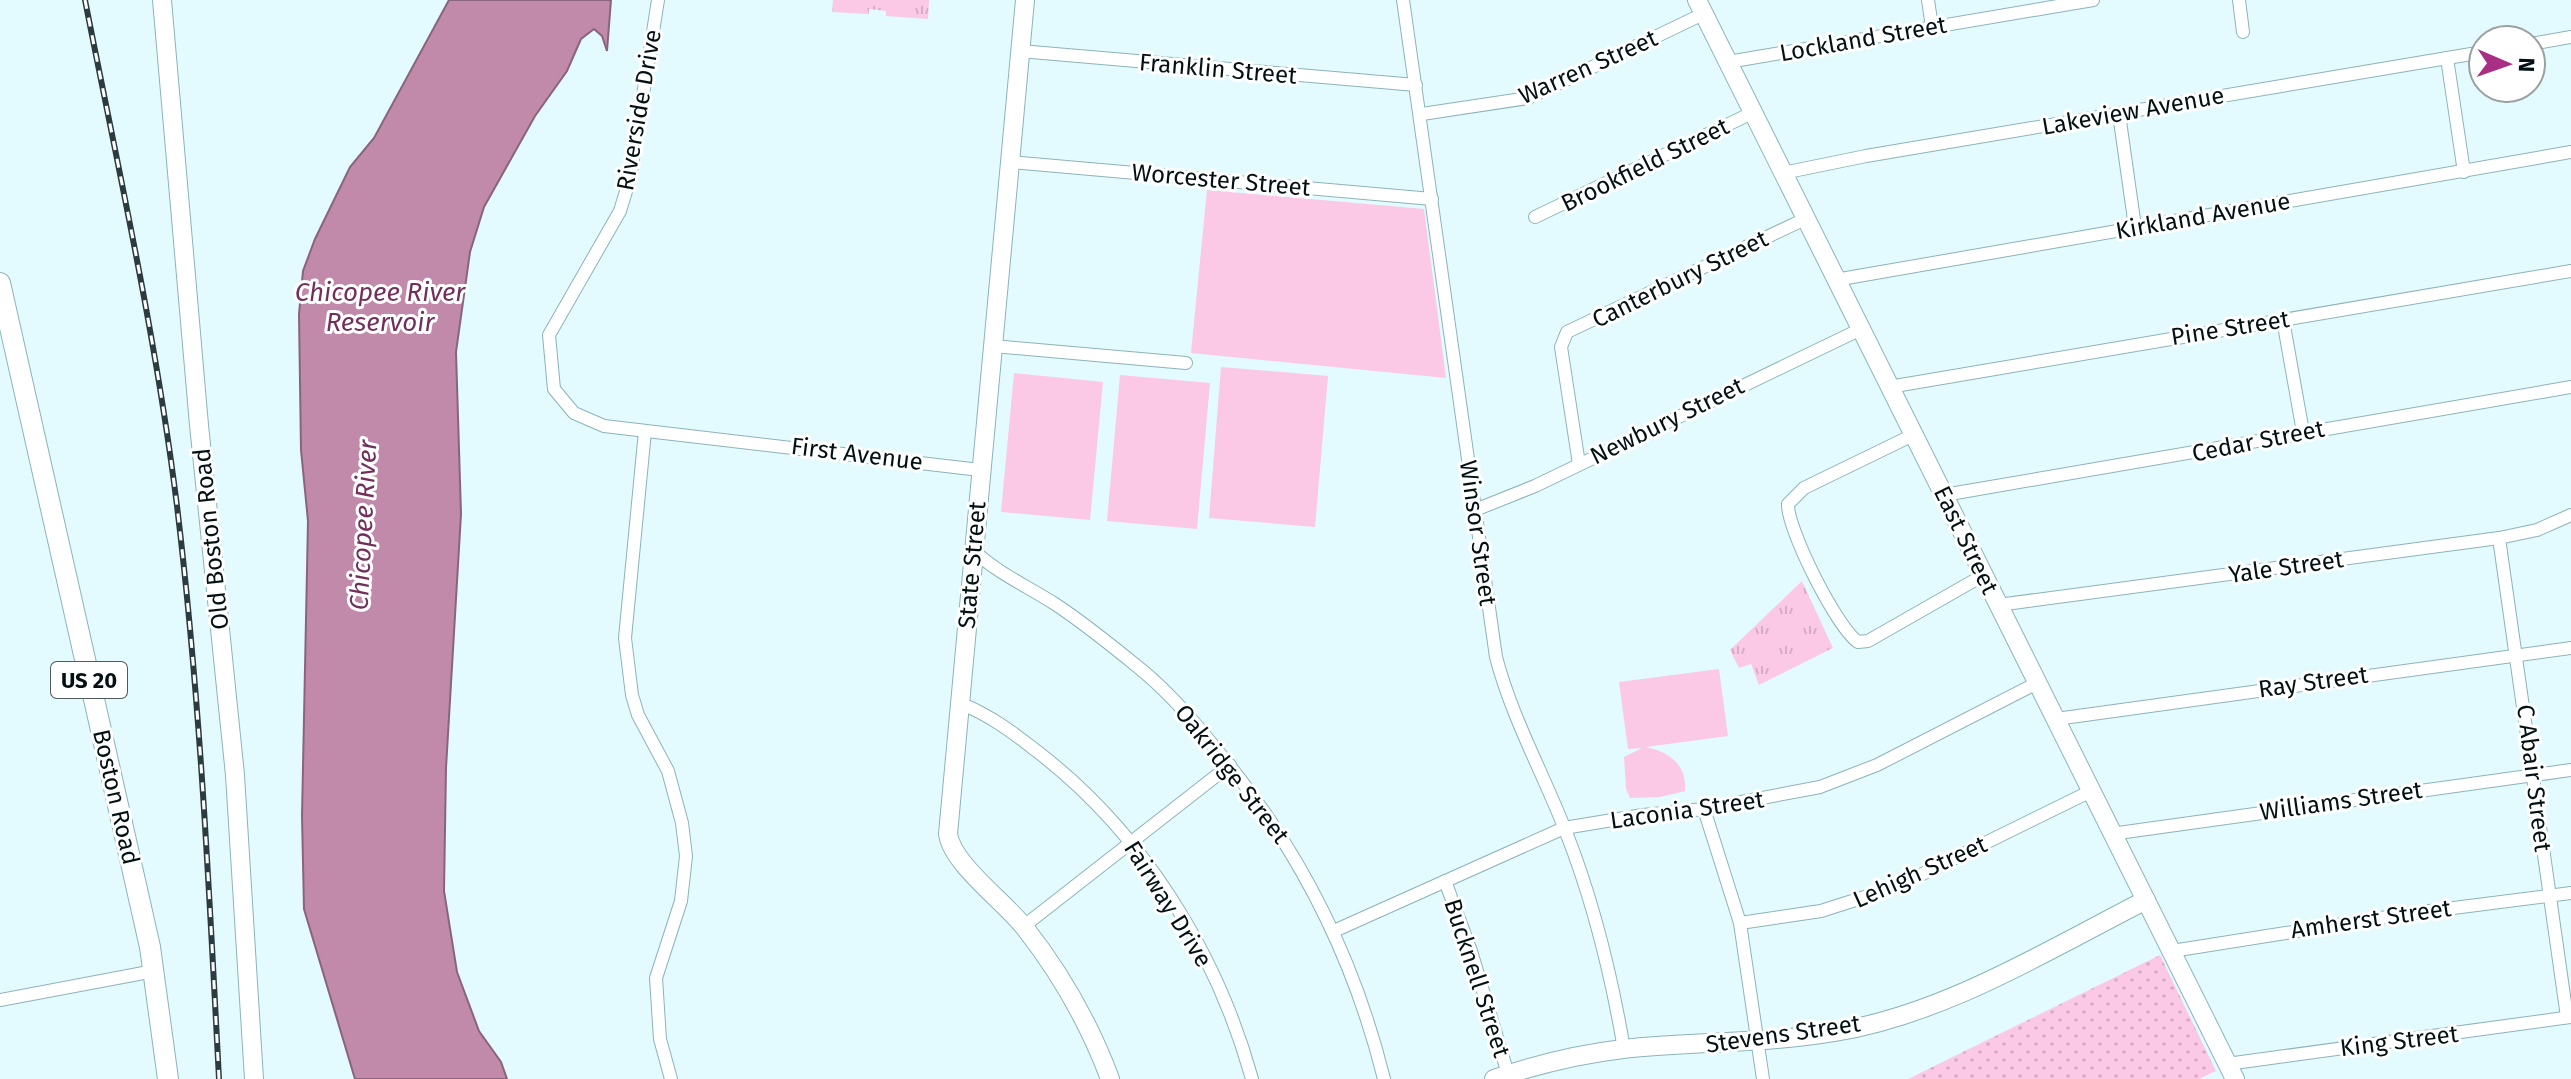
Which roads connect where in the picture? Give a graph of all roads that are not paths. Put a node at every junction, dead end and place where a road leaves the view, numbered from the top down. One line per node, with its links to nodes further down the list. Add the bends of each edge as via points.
1 (162, 0): 81 (street, Old Boston Road, via 235,775)
2 (658, 0): 39 (street, Riverside Drive, via 620,211 549,335 554,389 574,413 604,426)
3 (1025, 0): 14 (street, State Street)
4 (1403, 0): 18 (street, Winsor Street)
5 (1928, 0): 10 (street)
6 (2093, 0): 8 (street, Lockland Street)
7 (2239, 0): 11 (street)
8 (2050, 3): 10 (street, Lockland Street)
9 (1700, 7): 17 (street, East Street); 20 (street, Warren Street, via 1528,98)
10 (1932, 27): 17 (street, Lockland Street)
11 (2243, 32)
12 (2571, 37): 13 (street)
13 (2547, 41)
14 (1020, 51): 18 (street, Franklin Street); 23 (street, State Street)
15 (2467, 55): 16 (street, Lakeview Avenue)
16 (2447, 58): 21 (street, Lakeview Avenue); 24 (street)
17 (1728, 62): 19 (street, East Street)
18 (1416, 85): 20 (street, Winsor Street)
19 (1754, 112): 25 (street, East Street); 27 (street, Brookfield Street)
20 (1422, 114): 26 (street, Winsor Street)
21 (2119, 114): 25 (street, Lakeview Avenue); 29 (street)
22 (2571, 152): 24 (street, Kirkland Avenue)
23 (1010, 162): 26 (street, Worcester Street); 35 (street, State Street)
24 (2464, 172): 29 (street, Kirkland Avenue)
25 (1783, 173): 28 (street, East Street)
26 (1432, 199): 46 (street, Winsor Street)
27 (1535, 217)
28 (1805, 219): 31 (street, East Street); 43 (street, Canterbury Street, via 1567,332 1561,347)
29 (2135, 227): 31 (street, Kirkland Avenue)
30 (2571, 271): 33 (street, Pine Street)
31 (1835, 280): 34 (street, East Street)
32 (0, 283): 73 (main road, Boston Road / US 20)
33 (2283, 320): 37 (street, Pine Street); 40 (street)
34 (1859, 330): 37 (street, East Street); 43 (street, Newbury Street)
35 (993, 346): 36 (street); 44 (street, State Street)
36 (1186, 363)
37 (1889, 387): 41 (street, East Street)
38 (2571, 387): 40 (street, Cedar Street)
39 (645, 431): 42 (street, Riverside Drive); 82 (street, via 626,652 638,715 668,771 686,856 681,901 656,978 660,1039)
40 (2303, 432): 45 (street, Cedar Street)
41 (1913, 435): 45 (street, East Street); 50 (street, via 1804,488 1788,504 1792,526 1840,623 1858,642 1878,636)
42 (734, 439): 44 (street, First Avenue)
43 (1579, 464): 46 (street, Newbury Street)
44 (980, 470): 49 (street, State Street)
45 (1944, 495): 50 (street, East Street)
46 (1475, 510): 62 (street, Winsor Street, via 1502,679)
47 (2571, 515): 48 (street, Yale Street)
48 (2499, 538): 51 (street, Yale Street); 53 (street, C Abair Street)
49 (974, 551): 55 (street, State Street); 57 (street, Oakridge Street, via 992,568 1085,624 1141,670 1199,726)
50 (1982, 576): 51 (street, East Street)
51 (1998, 605): 54 (street, East Street)
52 (2571, 648): 53 (street, Ray Street)
53 (2518, 654): 56 (street, Ray Street); 59 (street, C Abair Street)
54 (2037, 683): 56 (street, East Street); 61 (street, Laconia Street, via 1891,758 1820,787)
55 (962, 704): 64 (street, Fairway Drive, via 987,714 1055,765); 70 (street, State Street, via 950,846)
56 (2056, 719): 60 (street, East Street)
57 (1230, 765): 64 (street); 71 (street, Oakridge Street, via 1273,820)
58 (2571, 770): 59 (street, Williams Street)
59 (2532, 776): 63 (street, Williams Street); 67 (street, C Abair Street)
60 (2091, 791): 63 (street, East Street); 69 (street, Lehigh Street, via 1882,892 1821,911)
61 (1704, 809): 62 (street, Laconia Street); 69 (street)
62 (1564, 828): 65 (street, Laconia Street); 77 (street, Winsor Street, via 1609,963)
63 (2111, 834): 68 (street, East Street)
64 (1131, 842): 70 (street); 84 (street, Fairway Drive, via 1171,900 1218,985)
65 (1445, 881): 71 (street, Laconia Street); 79 (street, Bucknell Street, via 1471,951)
66 (2571, 893): 67 (street, Amherst Street)
67 (2550, 896): 72 (street, Amherst Street); 75 (street, C Abair Street)
68 (2146, 900): 72 (street, East Street); 76 (street, Stevens Street, via 1933,1003 1837,1032)
69 (1740, 923): 76 (street)
70 (1024, 926): 83 (street, State Street, via 1075,1003)
71 (1334, 931): 85 (street, Oakridge Street)
72 (2172, 951): 78 (street, East Street)
73 (154, 971): 74 (street); 80 (main road, Boston Road / US 20)
74 (0, 1000)
75 (2569, 1017): 78 (street, King Street)
76 (1759, 1041): 77 (street, Stevens Street); 86 (street)
77 (1624, 1049): 79 (street, Stevens Street)
78 (2231, 1071)
79 (1501, 1077)
80 (168, 1079)
81 (254, 1079)
82 (671, 1079)
83 (1110, 1079)
84 (1252, 1079)
85 (1384, 1079)
86 (1763, 1079)

